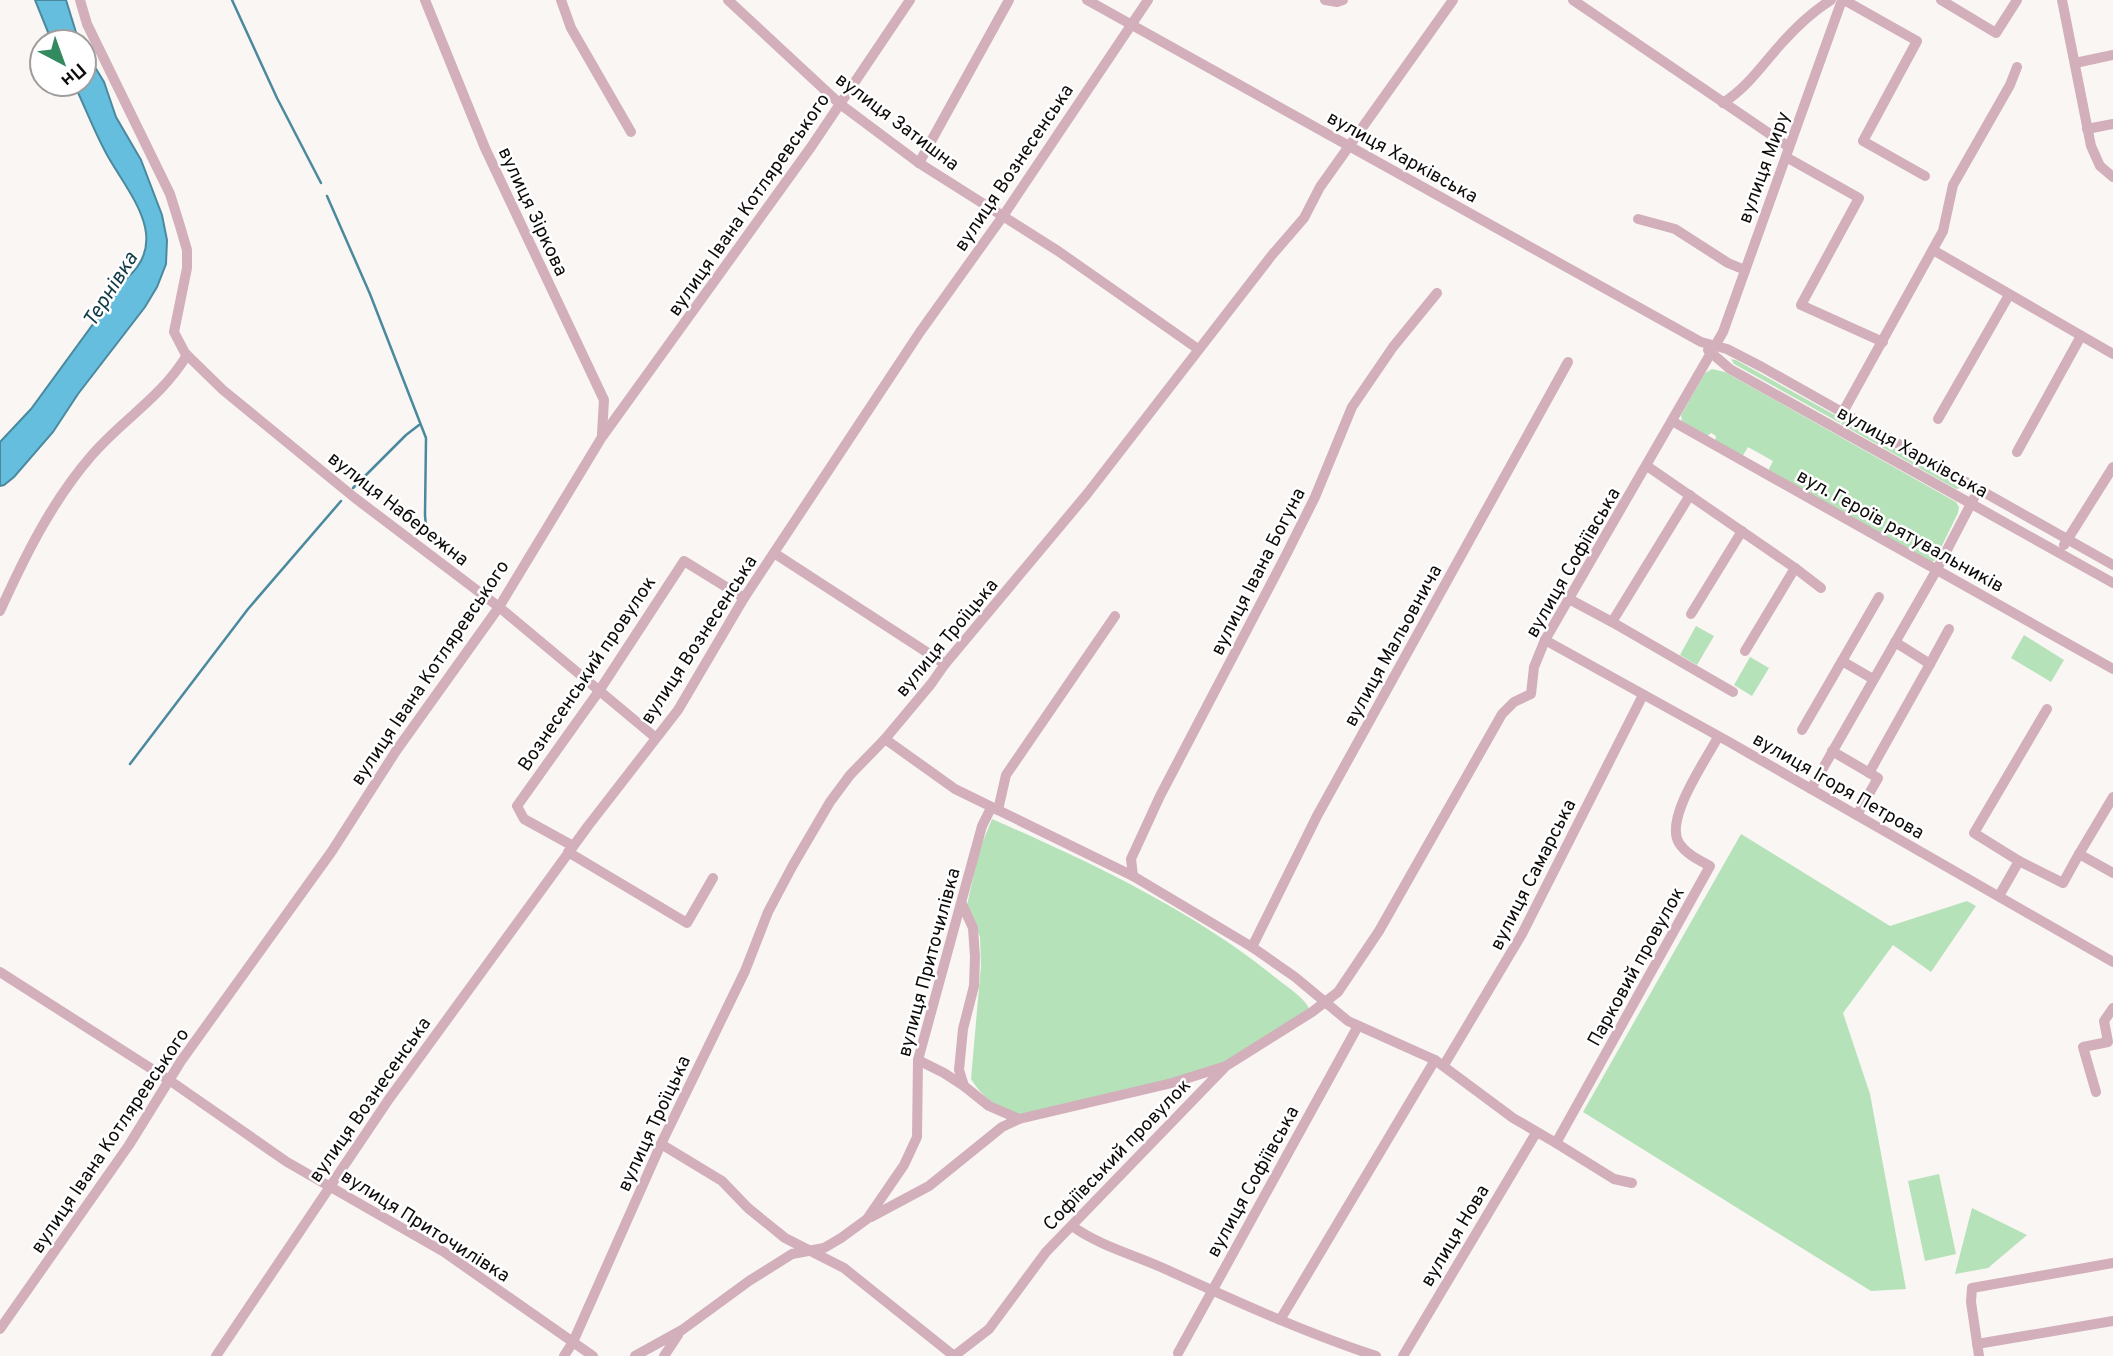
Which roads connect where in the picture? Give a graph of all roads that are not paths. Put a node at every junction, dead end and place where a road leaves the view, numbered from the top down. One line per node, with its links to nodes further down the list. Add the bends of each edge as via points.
1 (80, 0): 43 (street, вулиця Набережна, via 87,24 170,194 180,226 187,268 174,332)
2 (425, 0): 45 (street, вулиця Зіркова, via 485,148)
3 (561, 0): 26 (street, via 571,28)
4 (728, 0): 23 (street, вулиця Затишна)
5 (909, 0): 23 (street, вулиця Івана Котляревського)
6 (1009, 0): 29 (street)
7 (1087, 0): 18 (street, вулиця Харківська)
8 (1149, 0): 18 (street, вулиця Вознесенська)
9 (1325, 0): 10 (street)
10 (1343, 0)
11 (1453, 0): 27 (street, вулиця Троїцька)
12 (1573, 0): 22 (street)
13 (1831, 0): 22 (street, via 1781,44 1744,89)
14 (1843, 0): 28 (street, вулиця Миру); 30 (street, via 1917,41 1863,141)
15 (1941, 0): 16 (street, via 1996,33)
16 (2017, 0)
17 (2062, 0): 20 (street)
18 (1132, 25): 27 (street, вулиця Харківська); 32 (street, вулиця Вознесенська)
19 (2113, 55): 20 (street)
20 (2075, 63): 25 (street)
21 (2017, 67): 34 (street, via 1953,185 1947,222)
22 (1723, 103): 28 (street)
23 (840, 104): 29 (street, вулиця Затишна); 46 (street, вулиця Івана Котляревського)
24 (2113, 124): 25 (street)
25 (2087, 129): 31 (street, via 2095,157)
26 (631, 132)
27 (1350, 146): 40 (street, вулиця Троїцька, via 1304,218); 41 (street, вулиця Харківська)
28 (1787, 152): 35 (street, вулиця Миру); 39 (street, via 1859,198 1801,305)
29 (919, 163): 32 (street, вулиця Затишна)
30 (1925, 176)
31 (2113, 177)
32 (1003, 216): 40 (street, вулиця Затишна); 59 (street, вулиця Вознесенська)
33 (1638, 219): 35 (street, via 1675,229)
34 (1933, 250): 37 (street); 39 (street)
35 (1745, 270): 41 (street, вулиця Миру)
36 (1437, 293): 101 (street, вулиця Івана Богуна, via 1352,407 1292,543 1142,834 1131,859)
37 (2009, 295): 38 (street); 48 (street)
38 (2081, 336): 42 (street); 51 (street)
39 (1883, 342): 47 (street)
40 (1198, 349): 79 (street, вулиця Троїцька, via 1087,494)
41 (1714, 350): 47 (street, вулиця Харківська, via 1736,353); 49 (street, вулиця Софіївська); 56 (street, вулиця Харківська, via 1730,369)
42 (2113, 354)
43 (187, 355): 69 (street, вулиця Набережна, via 355,498); 70 (street, via 164,388 92,455 47,516)
44 (1568, 362): 105 (street, вулиця Мальовнича, via 1317,816)
45 (604, 400): 46 (street); 50 (street, вулиця Зіркова)
46 (623, 408): 50 (street, вулиця Івана Котляревського)
47 (1843, 412): 54 (street, вулиця Харківська)
48 (1938, 419)
49 (1672, 421): 52 (street, вулиця Софіївська); 63 (street, вул. Героїв рятувальників)
50 (602, 437): 69 (street, вулиця Івана Котляревського)
51 (2017, 452)
52 (1647, 467): 55 (street); 68 (street, вулиця Софіївська)
53 (2112, 472): 58 (street)
54 (1978, 489): 56 (street); 58 (street, вулиця Харківська)
55 (1690, 495): 57 (street); 73 (street)
56 (1971, 504): 60 (street, вулиця Харківська); 63 (street)
57 (1742, 531): 62 (street); 71 (street)
58 (2067, 538): 60 (street); 61 (street, вулиця Харківська)
59 (774, 553): 67 (street, вулиця Вознесенська); 79 (street)
60 (2060, 553): 64 (street, вулиця Харківська)
61 (2113, 565)
62 (1795, 568): 65 (street); 77 (street)
63 (1936, 571): 76 (street); 81 (street, вул. Героїв рятувальників)
64 (2113, 582)
65 (1821, 588)
66 (1879, 597): 78 (street)
67 (744, 598): 83 (street, Вознесенський провулок, via 684,561); 89 (street, вулиця Вознесенська, via 694,685)
68 (1569, 599): 73 (street); 75 (street, вулиця Софіївська)
69 (499, 607): 83 (street, вулиця Набережна); 114 (street, вулиця Івана Котляревського)
70 (0, 611)
71 (1691, 614)
72 (1115, 616): 95 (street, вулиця Приточилівка, via 1006,775)
73 (1612, 622): 84 (street)
74 (1949, 629): 80 (street)
75 (1545, 640): 85 (street, вулиця Ігоря Петрова); 108 (street, вулиця Софіївська, via 1534,667 1531,694 1508,706 1502,715 1379,931)
76 (1895, 642): 80 (street); 82 (street)
77 (1745, 651)
78 (1842, 661): 82 (street); 87 (street)
79 (945, 664): 90 (street, вулиця Троїцька)
80 (1930, 664): 92 (street)
81 (2113, 669)
82 (1873, 679): 91 (street)
83 (599, 691): 89 (street, вулиця Набережна); 97 (street, Вознесенський провулок, via 517,806 524,819)
84 (1733, 692)
85 (1643, 695): 88 (street, вулиця Ігоря Петрова); 112 (street, вулиця Самарська, via 1522,934)
86 (2047, 709): 99 (street, via 1974,833)
87 (1802, 730)
88 (1718, 737): 93 (street, вулиця Ігоря Петрова); 119 (street, Парковий провулок, via 1675,824 1682,848 1710,866)
89 (656, 738): 97 (street, вулиця Вознесенська)
90 (885, 739): 95 (street, via 955,789); 120 (street, вулиця Троїцька, via 843,784 793,865)
91 (1832, 751): 92 (street); 93 (street)
92 (1869, 773): 96 (street, via 1878,778)
93 (1811, 789): 96 (street, вулиця Ігоря Петрова)
94 (2113, 797): 98 (street)
95 (994, 809): 101 (street); 104 (street, вулиця Приточилівка, via 982,826)
96 (1857, 815): 103 (street, вулиця Ігоря Петрова)
97 (570, 849): 102 (street, Вознесенський провулок, via 687,923); 122 (street, вулиця Вознесенська)
98 (2079, 854): 99 (street, via 2063,883); 100 (street)
99 (2019, 861): 103 (street)
100 (2113, 873)
101 (1133, 876): 105 (street)
102 (713, 878)
103 (1999, 896): 106 (street, вулиця Ігоря Петрова)
104 (962, 904): 111 (street, вулиця Приточилівка); 115 (street, via 974,928 975,957 974,986 960,1049)
105 (1252, 947): 108 (street)
106 (2113, 962)
107 (0, 972): 114 (street, вулиця Приточилівка)
108 (1326, 1003): 110 (street); 113 (street, Софіївський провулок)
109 (2113, 1008): 116 (street, via 2104,1021 2108,1042 2083,1047)
110 (1358, 1026): 112 (street); 127 (street, вулиця Софіївська)
111 (918, 1060): 115 (street); 123 (street, вулиця Приточилівка, via 915,1143)
112 (1440, 1062): 118 (street); 128 (street, вулиця Самарська)
113 (1226, 1066): 117 (street); 124 (street, Софіївський провулок)
114 (169, 1080): 122 (street, вулиця Приточилівка); 130 (street, вулиця Івана Котляревського)
115 (964, 1086): 117 (street, via 989,1106)
116 (2095, 1092)
117 (1019, 1119): 123 (street, via 1002,1127 929,1186)
118 (1536, 1133): 119 (street); 142 (street, вулиця Нова)
119 (1556, 1143): 121 (street, via 1614,1179)
120 (661, 1144): 125 (street, via 722,1181 748,1208); 132 (street, вулиця Троїцька)
121 (1632, 1184)
122 (330, 1185): 132 (street, вулиця Приточилівка, via 444,1252); 135 (street, вулиця Вознесенська)
123 (867, 1219): 125 (street, вулиця Приточилівка, via 828,1245)
124 (1072, 1226): 127 (street, via 1120,1252); 140 (street, Софіївський провулок, via 1046,1252 993,1324)
125 (807, 1251): 131 (street, вулиця Приточилівка, via 771,1267); 140 (street, via 844,1268)
126 (2113, 1263): 133 (street, via 1972,1288)
127 (1211, 1290): 128 (street); 134 (street, вулиця Софіївська)
128 (1280, 1320): 141 (street)
129 (2113, 1321): 133 (street)
130 (0, 1329)
131 (682, 1330): 138 (street, вулиця Приточилівка); 139 (street)
132 (573, 1342): 136 (street, вулиця Троїцька); 137 (street, вулиця Приточилівка)
133 (1978, 1350)
134 (1178, 1353)
135 (216, 1356)
136 (564, 1356)
137 (593, 1356)
138 (635, 1356)
139 (664, 1356)
140 (954, 1356)
141 (1376, 1356)
142 (1403, 1356)

